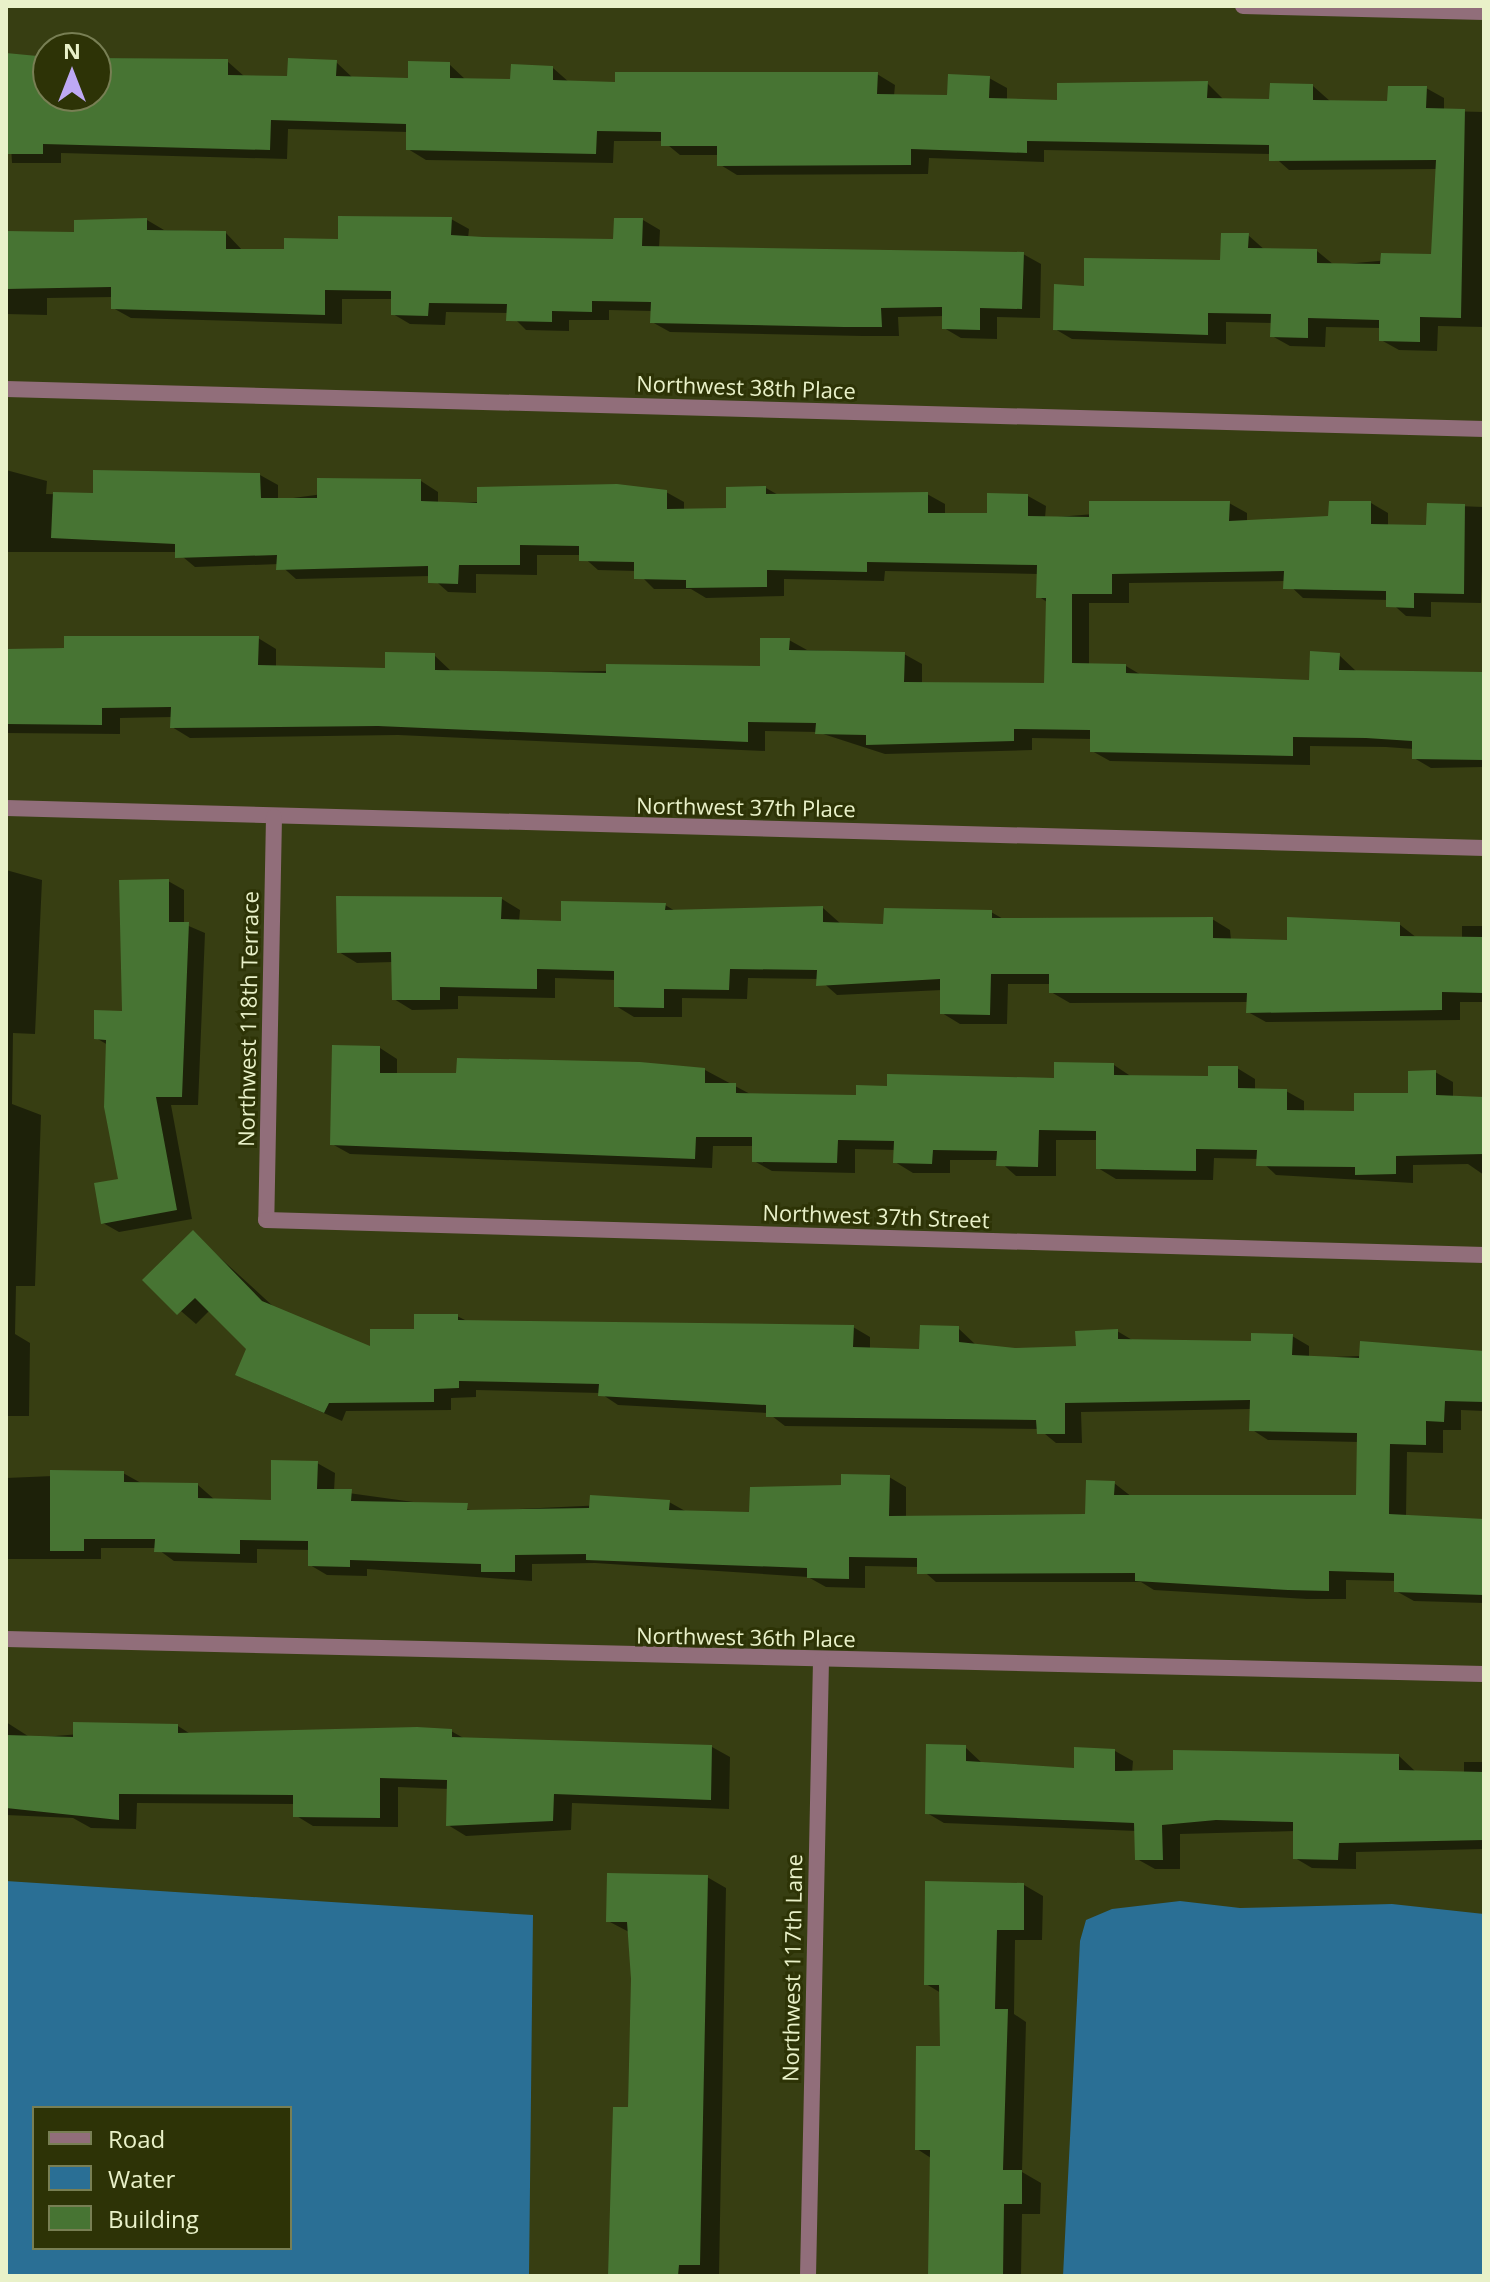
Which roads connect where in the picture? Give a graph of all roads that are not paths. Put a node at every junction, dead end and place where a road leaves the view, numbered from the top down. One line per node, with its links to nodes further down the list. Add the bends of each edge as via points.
1 (1243, 6): 2 (street)
2 (1484, 12)
3 (6, 389): 4 (street, Northwest 38th Place)
4 (1484, 429)
5 (6, 808): 6 (street, Northwest 37th Place)
6 (274, 817): 7 (street, Northwest 37th Place); 8 (street, Northwest 118th Terrace)
7 (1484, 848)
8 (266, 1220): 9 (street, Northwest 37th Street)
9 (1484, 1255)
10 (6, 1639): 11 (street, Northwest 36th Place)
11 (821, 1661): 12 (street, Northwest 36th Place); 13 (street, Northwest 117th Lane)
12 (1484, 1674)
13 (808, 2276)

